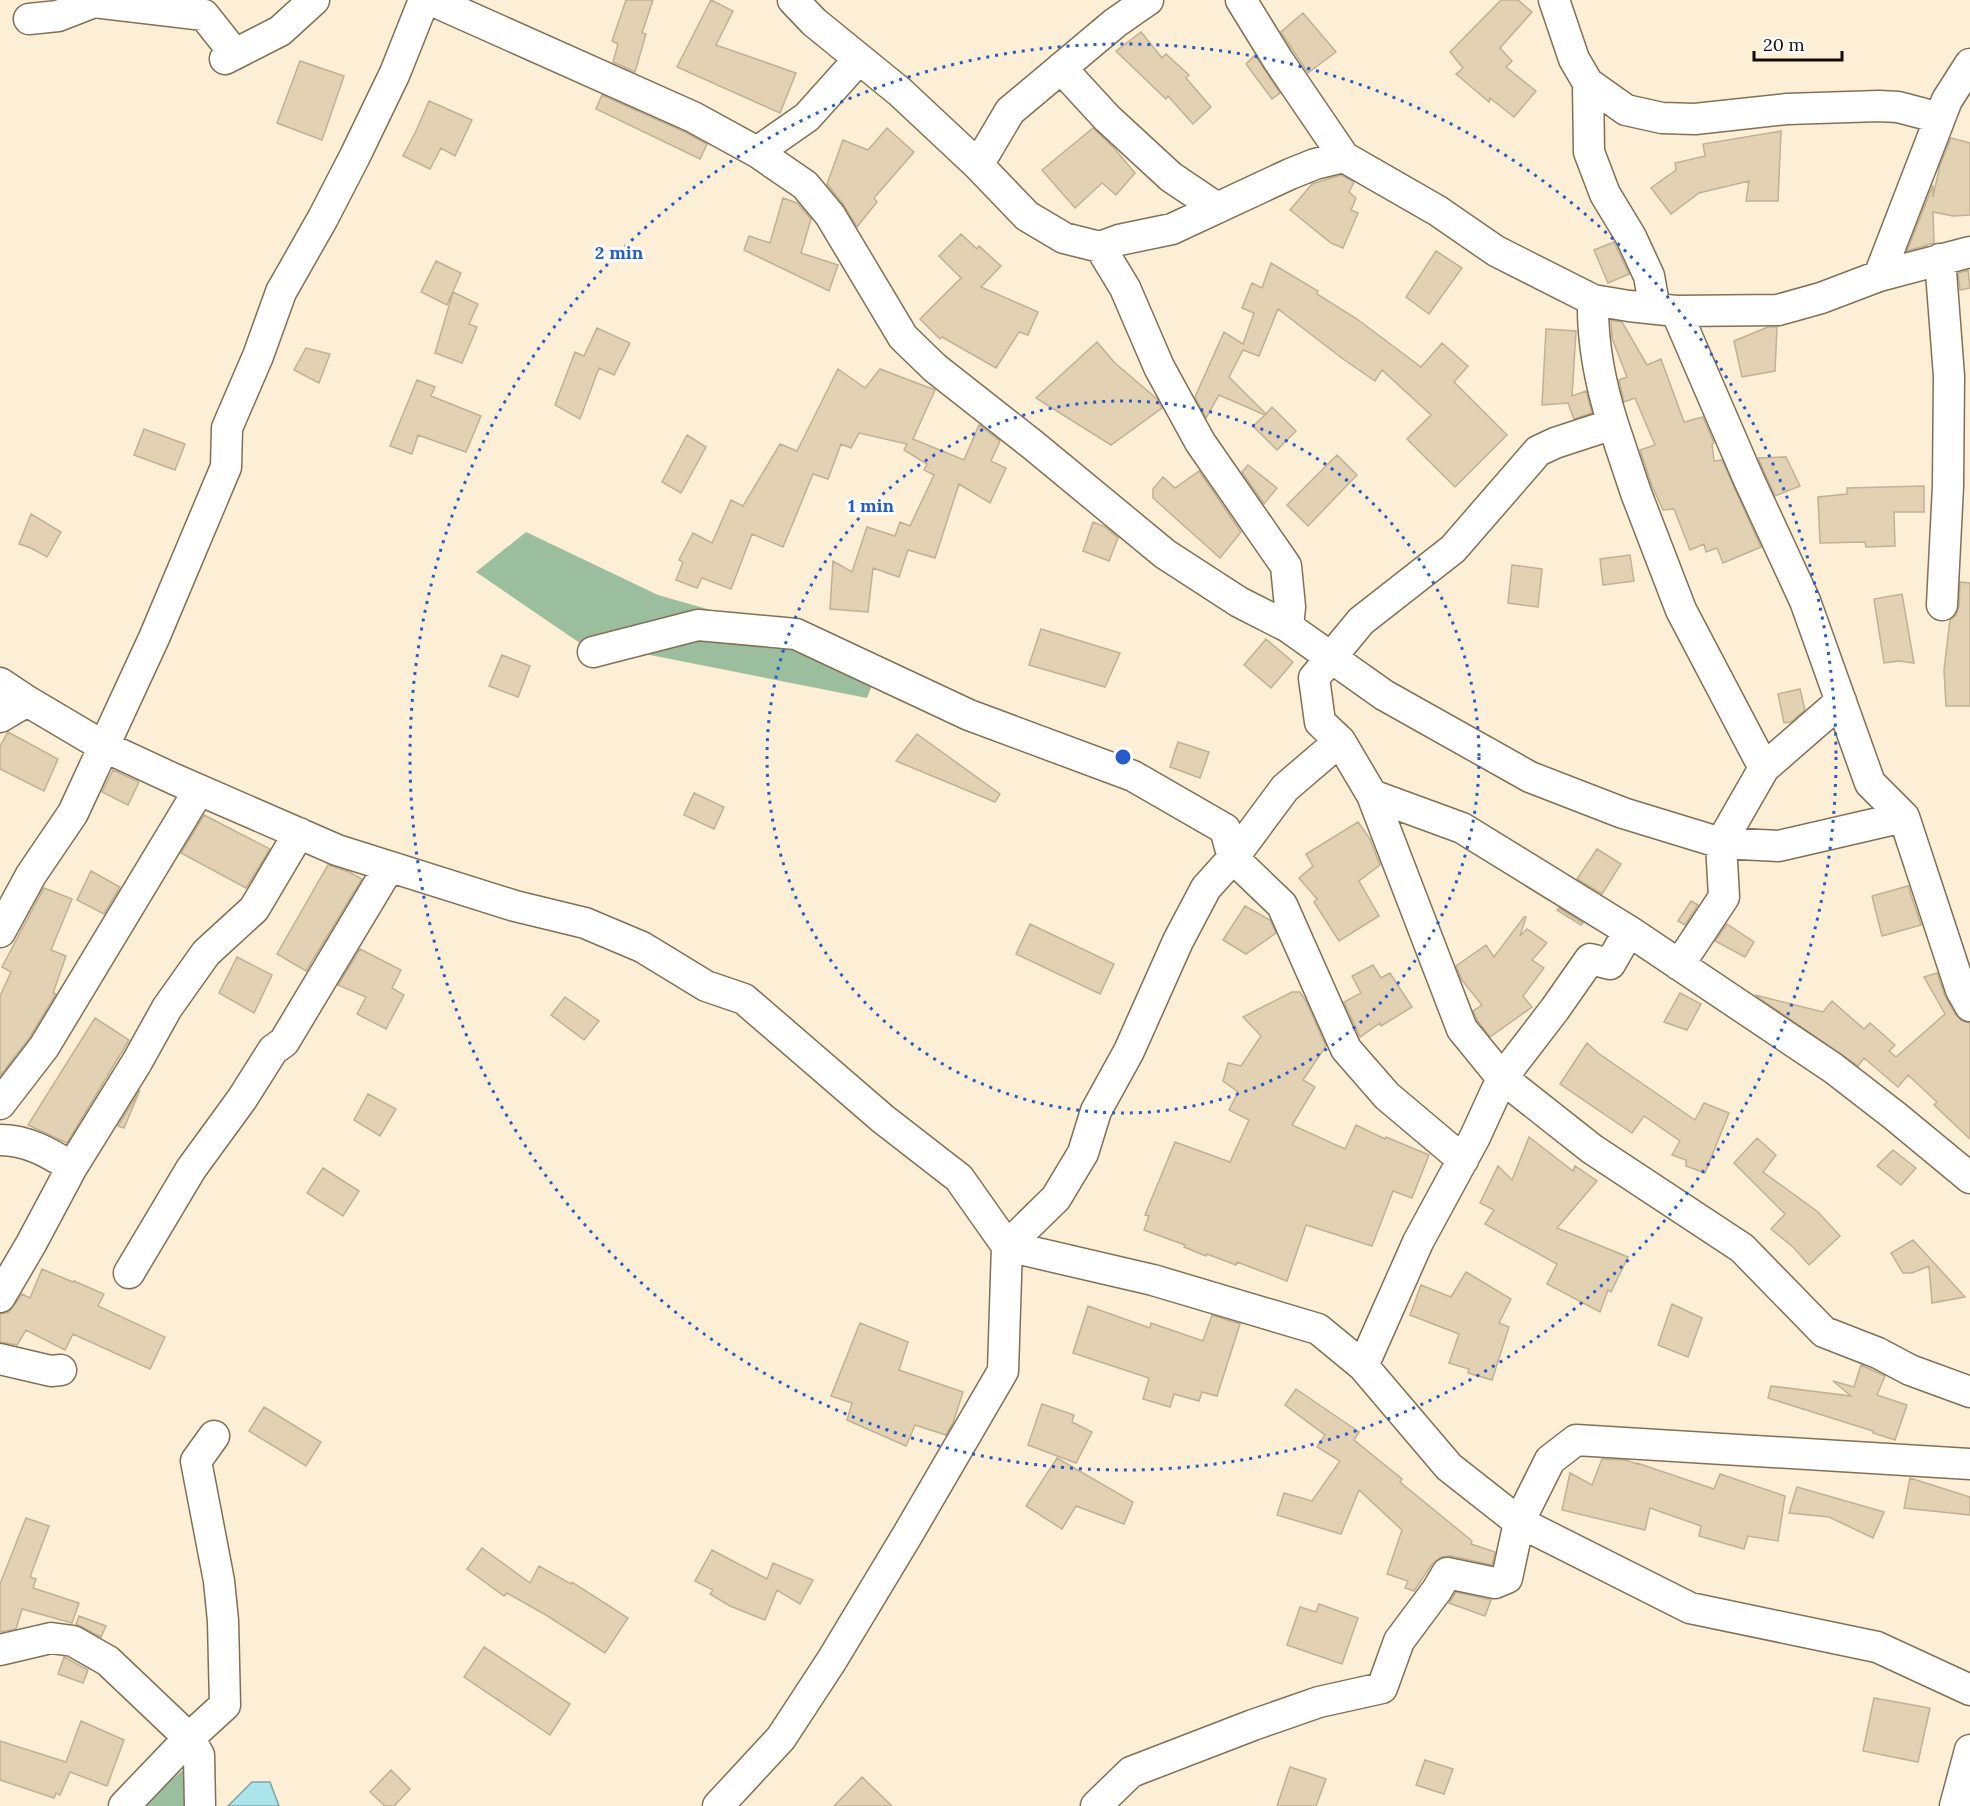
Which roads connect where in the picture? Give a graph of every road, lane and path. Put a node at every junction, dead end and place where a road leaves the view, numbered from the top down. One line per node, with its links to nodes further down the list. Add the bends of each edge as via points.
1 (314, 0): 8 (street, via 280,31 230,57 204,15 94,2 58,16)
2 (424, 0): 34 (street, via 395,73 355,156 281,292 227,428 226,467)
3 (431, 0): 14 (street, via 693,117)
4 (793, 0): 9 (street)
5 (1148, 0): 11 (street)
6 (1241, 0): 15 (street)
7 (1554, 0): 12 (street, via 1574,59)
8 (29, 19)
9 (859, 59): 14 (street, via 807,117); 16 (street)
10 (1970, 64): 13 (street)
11 (1061, 68): 16 (street, via 1010,111); 17 (street, via 1107,118 1171,177)
12 (1588, 83): 13 (street, via 1626,110 1662,118 1879,106); 23 (street, via 1589,152 1605,194)
13 (1940, 118): 21 (street)
14 (756, 152): 26 (street, via 806,185 830,215 903,337 934,368 1165,554 1239,602)
15 (1344, 157): 17 (street, via 1315,164); 22 (street, via 1496,251)
16 (978, 165): 18 (street, via 1027,216 1064,238)
17 (1217, 208): 18 (street, via 1172,229)
18 (1100, 246): 26 (street, via 1125,288 1160,367 1200,442 1286,566)
19 (1970, 252): 20 (street)
20 (1940, 259): 21 (street); 25 (street, via 1948,376)
21 (1879, 276): 23 (street, via 1778,310)
22 (1593, 300): 23 (street); 24 (street, via 1596,360)
23 (1666, 310): 31 (street, via 1805,601)
24 (1613, 424): 28 (street, via 1538,451 1452,549 1361,621); 35 (street, via 1635,494 1681,610)
25 (1942, 605)
26 (1288, 627): 28 (street)
27 (593, 652): 41 (street, via 698,625 796,634 969,715 1133,777 1225,829)
28 (1331, 656): 33 (street, via 1314,678 1320,722); 40 (street, via 1384,695 1530,777 1623,813)
29 (0, 683): 30 (street)
30 (27, 701): 32 (street); 34 (street)
31 (1841, 701): 35 (street); 38 (street, via 1870,783)
32 (0, 717)
33 (1340, 741): 37 (street); 41 (street, via 1285,788)
34 (104, 746): 36 (street); 44 (street, via 73,813 31,875)
35 (1764, 768): 40 (street)
36 (199, 790): 39 (street); 48 (street, via 44,1047)
37 (1372, 795): 43 (street, via 1462,828); 47 (street, via 1462,1029)
38 (1904, 817): 40 (street, via 1779,846); 46 (street)
39 (299, 832): 42 (street, via 337,850); 51 (street, via 254,909 207,953 167,1008)
40 (1720, 843): 45 (street, via 1724,897)
41 (1233, 858): 50 (street, via 1282,905 1346,1049 1387,1096); 53 (street, via 1206,888 1178,941 1129,1051 1096,1111 1083,1153 1056,1198)
42 (389, 867): 53 (street, via 585,923 642,947 706,986 744,999 883,1119 959,1178); 54 (street, via 284,1041 273,1050 191,1169)
43 (1629, 930): 45 (street); 47 (street, via 1610,964 1590,959)
44 (0, 932)
45 (1679, 964): 52 (street, via 1833,1068)
46 (1967, 995)
47 (1502, 1078): 50 (street); 59 (street, via 1592,1149 1742,1248 1824,1332)
48 (0, 1104)
49 (0, 1140): 51 (street, via 30,1144)
50 (1463, 1160): 57 (street, via 1418,1242)
51 (72, 1167): 55 (street)
52 (1970, 1178)
53 (1007, 1246): 57 (street, via 1153,1280 1317,1329); 69 (street, via 1004,1371 832,1660 781,1738)
54 (129, 1273)
55 (0, 1297)
56 (0, 1359): 58 (street)
57 (1363, 1366): 62 (street, via 1449,1467)
58 (61, 1370)
59 (1970, 1392)
60 (214, 1436): 65 (street, via 196,1461 219,1581 225,1705)
61 (1970, 1464): 62 (street, via 1576,1440 1550,1460)
62 (1519, 1522): 64 (street, via 1690,1608 1877,1647); 70 (street, via 1507,1578 1495,1582 1447,1574 1399,1641 1382,1688 1319,1702 1131,1772)
63 (0, 1650): 65 (street, via 51,1638 74,1641 108,1662)
64 (1970, 1690)
65 (189, 1738): 67 (street); 68 (street, via 199,1755)
66 (1970, 1750): 71 (street)
67 (124, 1806)
68 (200, 1806)
69 (718, 1806)
70 (1096, 1806)
71 (1955, 1806)

